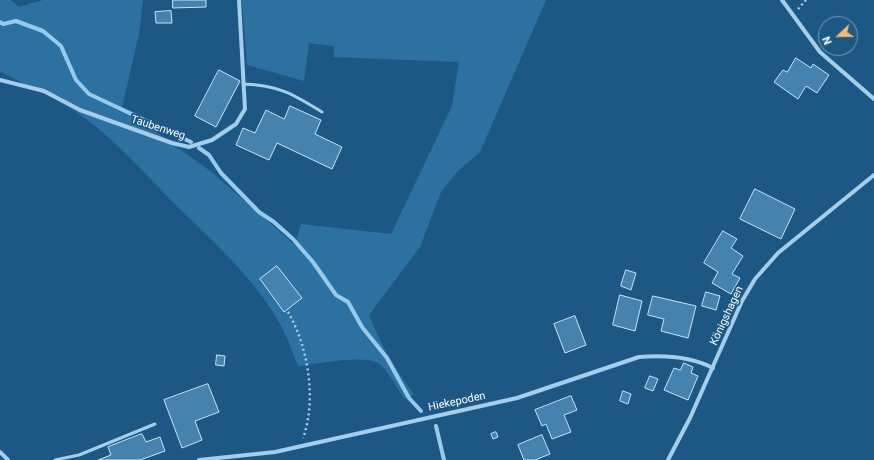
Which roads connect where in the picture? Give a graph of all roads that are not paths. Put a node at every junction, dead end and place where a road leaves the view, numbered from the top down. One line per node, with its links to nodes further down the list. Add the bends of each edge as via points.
1 (239, 0): 4 (street, Taubenweg)
2 (782, 0): 5 (street, via 820,52)
3 (0, 80): 4 (street, Taubenweg, via 44,91 80,110 189,147 212,140 236,124 245,109)
4 (243, 84): 6 (lane, via 263,84 290,92)
5 (874, 100)
6 (322, 112)
7 (874, 175): 8 (street, Königshagen, via 778,253 755,279 742,301)
8 (713, 368): 13 (street, Hiekepoden, via 700,361 660,356 639,357 518,398 275,452); 14 (street, Königshagen)
9 (155, 424): 12 (lane, via 79,455)
10 (0, 452): 11 (street)
11 (8, 460)
12 (55, 460)
13 (199, 460)
14 (668, 460)

